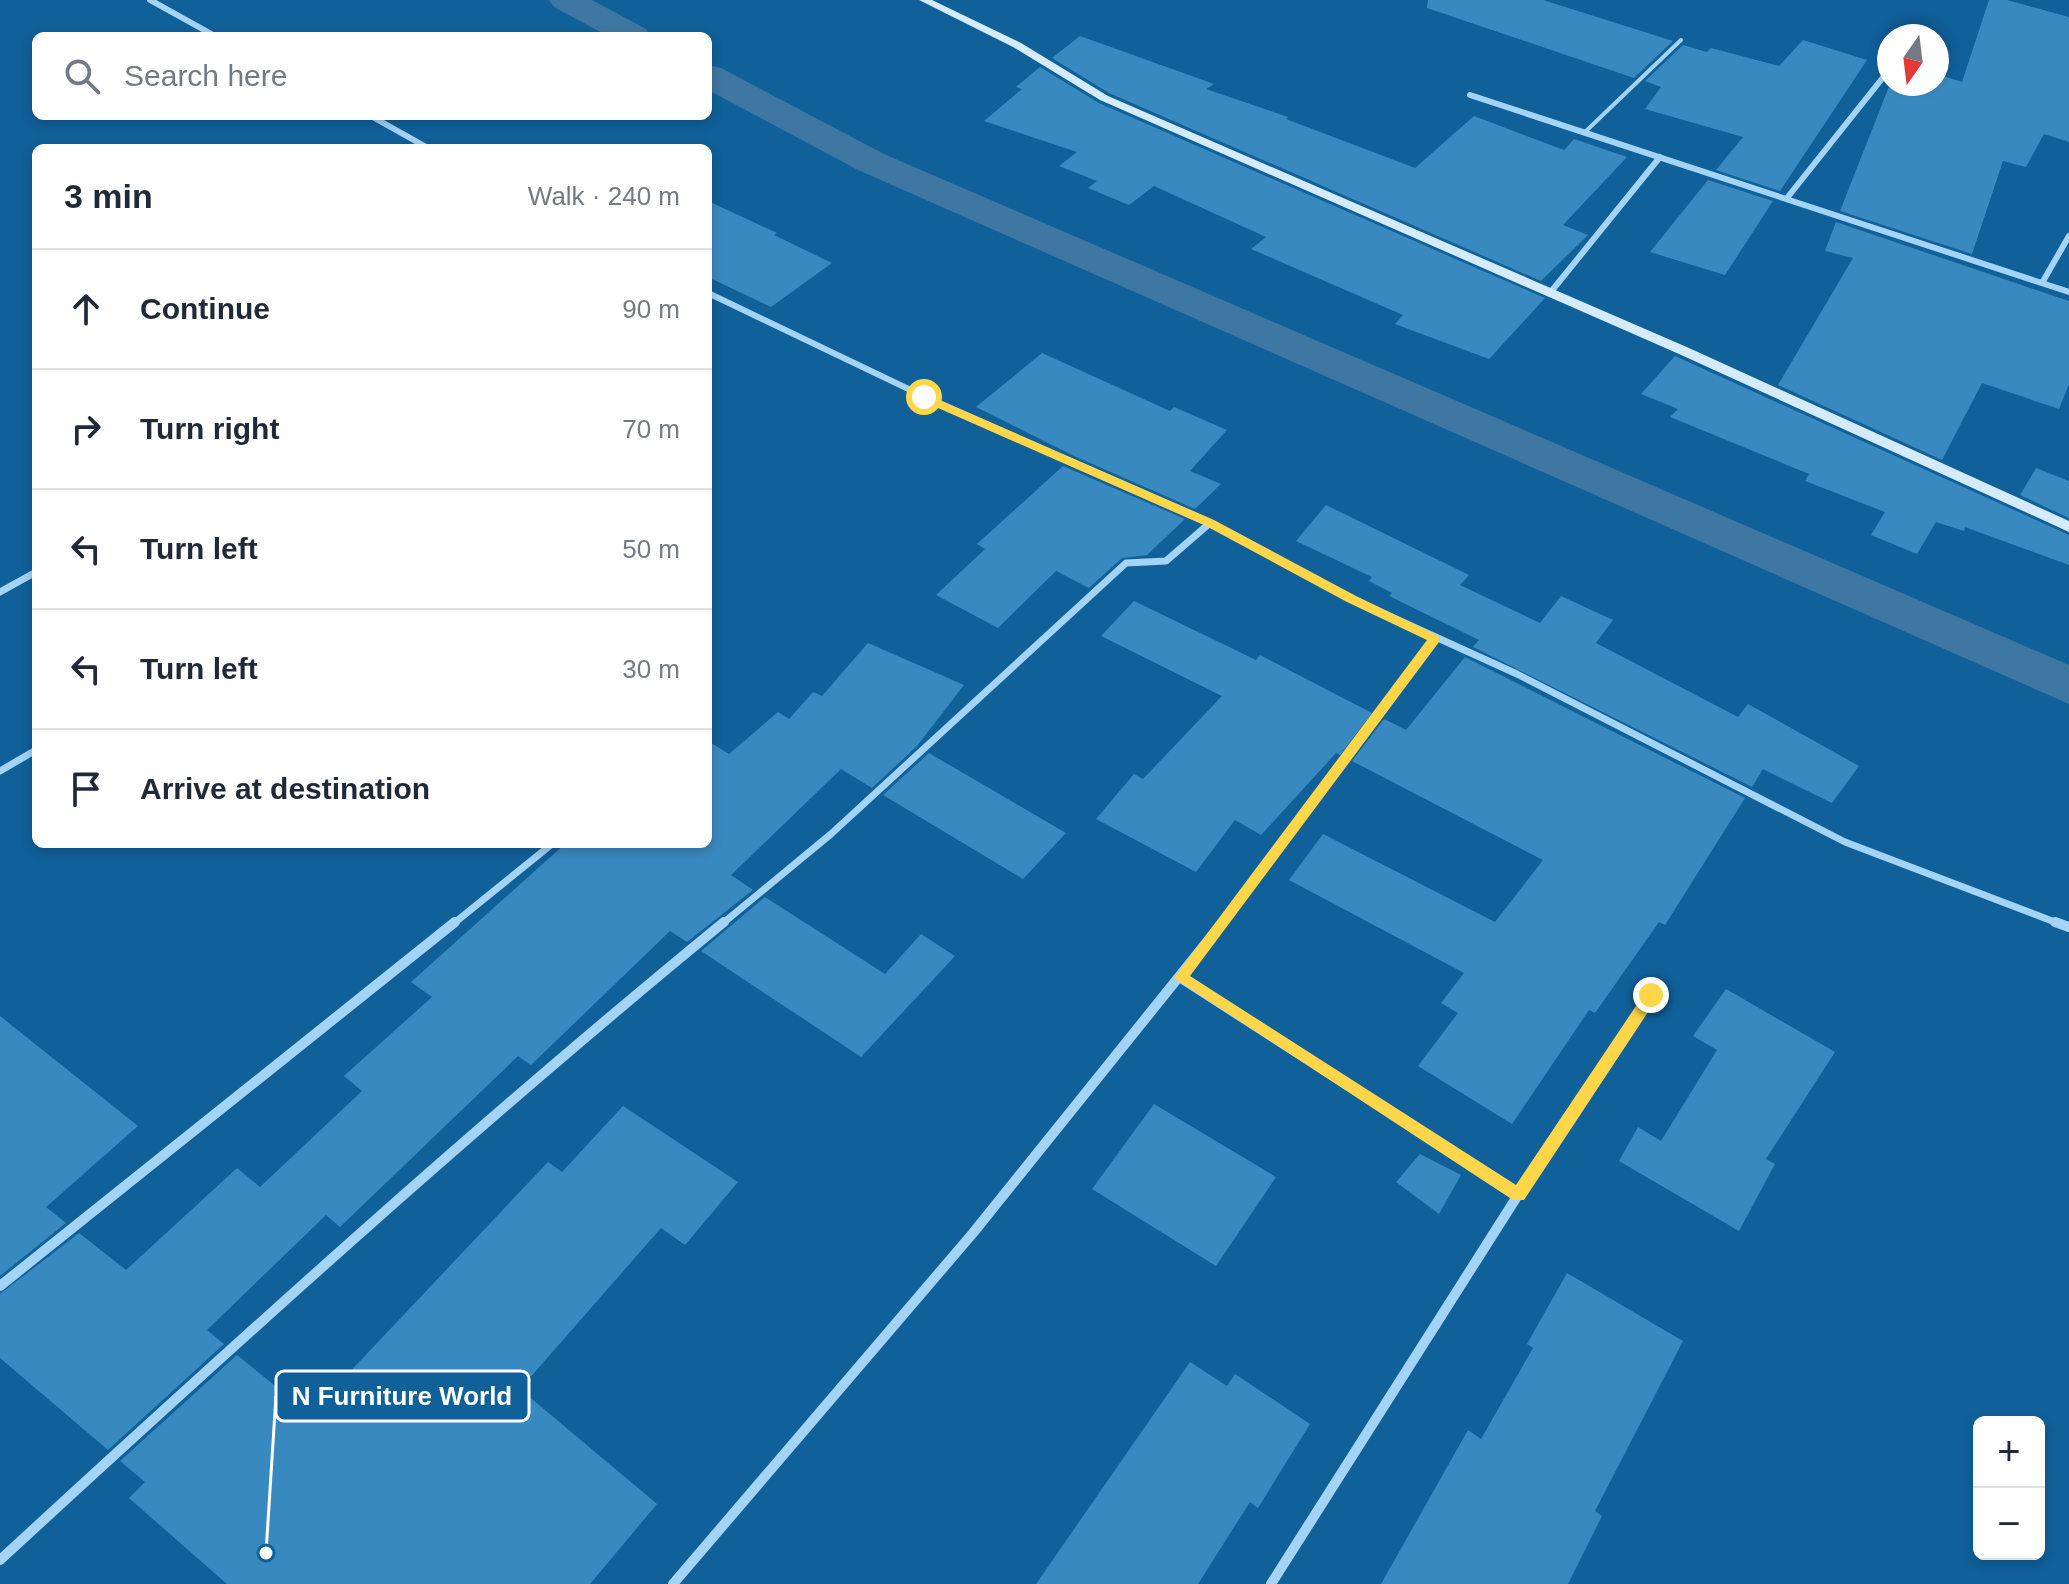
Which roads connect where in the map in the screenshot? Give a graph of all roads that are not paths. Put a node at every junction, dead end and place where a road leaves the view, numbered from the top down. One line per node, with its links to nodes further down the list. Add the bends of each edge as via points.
1 (150, 0): 3 (street)
2 (924, 0): 15 (street, via 1017,45 1104,98)
3 (208, 32)
4 (1681, 40): 8 (lane)
5 (1877, 85): 11 (street)
6 (1470, 95): 8 (street)
7 (378, 120): 9 (street)
8 (1584, 133): 10 (street)
9 (421, 144)
10 (1660, 157): 11 (street); 15 (street)
11 (1787, 198): 13 (street)
12 (2069, 236): 13 (street)
13 (2042, 283): 14 (street)
14 (2069, 292)
15 (1550, 293): 18 (street)
16 (712, 295): 17 (street, via 924,397)
17 (1210, 523): 21 (street); 30 (street, via 1166,561 1126,563 831,834 607,1019 248,1332)
18 (2069, 527)
19 (32, 574): 20 (street)
20 (0, 592)
21 (1435, 639): 25 (street, via 1530,681 1845,842); 26 (street)
22 (32, 752): 23 (street)
23 (0, 771)
24 (547, 848): 29 (street)
25 (2069, 927)
26 (1181, 978): 28 (street); 31 (street, via 973,1233)
27 (1651, 995): 28 (street)
28 (1518, 1195): 32 (street)
29 (0, 1286)
30 (0, 1560)
31 (673, 1584)
32 (1271, 1584)

